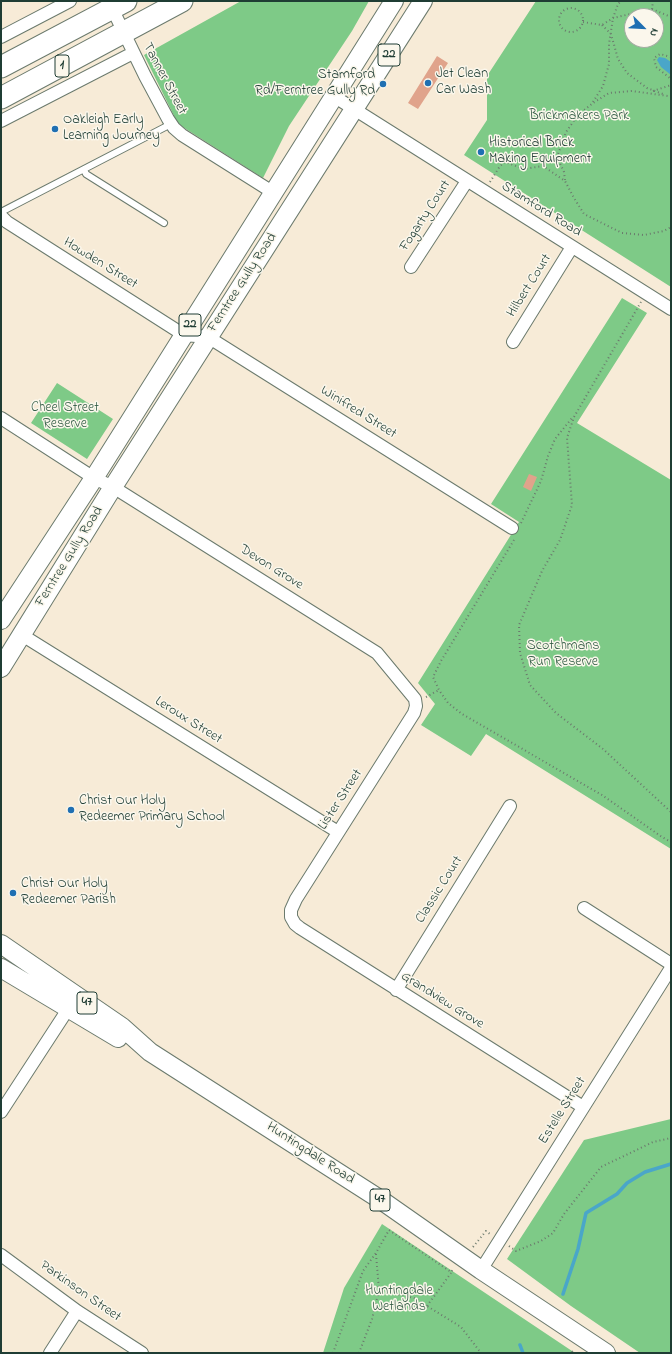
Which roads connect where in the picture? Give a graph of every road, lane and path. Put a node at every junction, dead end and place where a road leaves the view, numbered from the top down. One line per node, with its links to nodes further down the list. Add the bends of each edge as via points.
1 (70, 1): 13 (street)
2 (182, 1): 11 (highway, 1)
3 (394, 1): 20 (main road, Ferntree Gully Road / 22)
4 (423, 1): 24 (main road, Ferntree Gully Road / 22)
5 (621, 1): 8 (path)
6 (115, 4): 11 (street, Tanner Street); 16 (highway, 1)
7 (624, 15): 8 (path)
8 (613, 18): 10 (path); 12 (path)
9 (583, 22): 9 (path, via 581,13 574,8 562,11 558,19 561,27 567,32 576,31); 10 (path)
10 (602, 25): 12 (path)
11 (123, 34): 14 (street, Tanner Street); 22 (highway, 1)
12 (611, 34): 19 (path, via 618,59 627,73); 23 (path, via 609,64 603,86)
13 (1, 37)
14 (133, 53): 25 (street); 26 (street, Tanner Street)
15 (671, 57): 17 (path, via 660,54 654,58 656,67)
16 (1, 67)
17 (671, 79)
18 (671, 85): 19 (path)
19 (653, 90): 21 (path)
20 (334, 97): 24 (street, Stamford Road); 31 (main road, Ferntree Gully Road / 22)
21 (670, 97): 23 (path, via 632,91 609,93)
22 (1, 98)
23 (593, 103): 29 (path, via 578,115 566,132 557,157)
24 (354, 110): 28 (street, Stamford Road); 41 (main road, Ferntree Gully Road / 22)
25 (1, 121)
26 (171, 124): 27 (lane); 31 (street, Tanner Street, via 182,135)
27 (84, 169): 32 (lane); 34 (lane, via 86,174)
28 (467, 181): 30 (street, Stamford Road); 37 (street, Fogarty Court)
29 (565, 181): 30 (path, via 543,166 524,169 505,162); 35 (path, via 584,214 622,233 644,235)
30 (484, 192): 36 (street, Stamford Road)
31 (274, 193): 40 (main road, Ferntree Gully Road / 22)
32 (1, 212)
33 (1, 216): 40 (street, Howden Street)
34 (164, 223)
35 (671, 227)
36 (572, 247): 38 (street, Stamford Road); 42 (street, Hilbert Court)
37 (411, 267)
38 (646, 294): 39 (street, Stamford Road); 43 (path)
39 (671, 309)
40 (184, 335): 41 (street, Winifred Street); 45 (main road, Ferntree Gully Road / 22)
41 (208, 337): 46 (main road, Ferntree Gully Road / 22); 47 (street, Winifred Street)
42 (513, 342)
43 (574, 417): 47 (path, via 555,439 541,481); 53 (path, via 567,438 572,505 560,540 542,571 519,625 520,653 530,685 556,713 603,749)
44 (1, 418): 45 (street, Devon Grove)
45 (94, 478): 46 (street, Devon Grove); 48 (main road, Ferntree Gully Road / 22)
46 (113, 487): 49 (main road, Ferntree Gully Road / 22); 51 (street, Devon Grove, via 371,648)
47 (516, 530): 55 (path, via 433,677 439,690 448,704 462,714 602,796)
48 (2, 616)
49 (22, 635): 50 (main road, Ferntree Gully Road / 22); 54 (street, Leroux Street)
50 (1, 668)
51 (416, 702): 54 (street, Lister Street, via 410,720)
52 (510, 806): 63 (street, Classic Court)
53 (671, 812)
54 (338, 832): 57 (street, Lister Street, via 296,899)
55 (671, 842)
56 (584, 908): 59 (street)
57 (291, 913): 63 (street, Grandview Grove, via 300,928)
58 (1, 944): 64 (main road, Huntingdale Road / 47)
59 (671, 964)
60 (1, 968): 64 (main road, Huntingdale Road / 47)
61 (671, 968): 62 (street, Estelle Street)
62 (667, 984): 65 (street, Estelle Street)
63 (396, 990): 65 (street, Grandview Grove)
64 (72, 1002): 66 (street); 71 (main road, Huntingdale Road / 47, via 126,1042 150,1052 381,1200)
65 (583, 1107): 68 (street, Estelle Street)
66 (1, 1112)
67 (671, 1138): 68 (path, via 653,1142 601,1167 564,1214 553,1233 541,1241 516,1251)
68 (499, 1240): 71 (path, via 486,1231); 72 (street, Estelle Street)
69 (376, 1253): 73 (path, via 389,1230); 74 (path); 79 (path, via 363,1271)
70 (1, 1255): 76 (street, Parkinson Street)
71 (463, 1257): 72 (main road, Huntingdale Road / 47); 73 (path)
72 (481, 1270): 82 (main road, Huntingdale Road / 47)
73 (451, 1272): 75 (path)
74 (378, 1290): 75 (path, via 414,1298); 80 (path, via 372,1319)
75 (427, 1306): 81 (path, via 461,1327)
76 (77, 1311): 77 (street); 78 (street, Parkinson Street)
77 (50, 1353)
78 (142, 1353)
79 (333, 1353)
80 (359, 1353)
81 (481, 1353)
82 (606, 1353)

